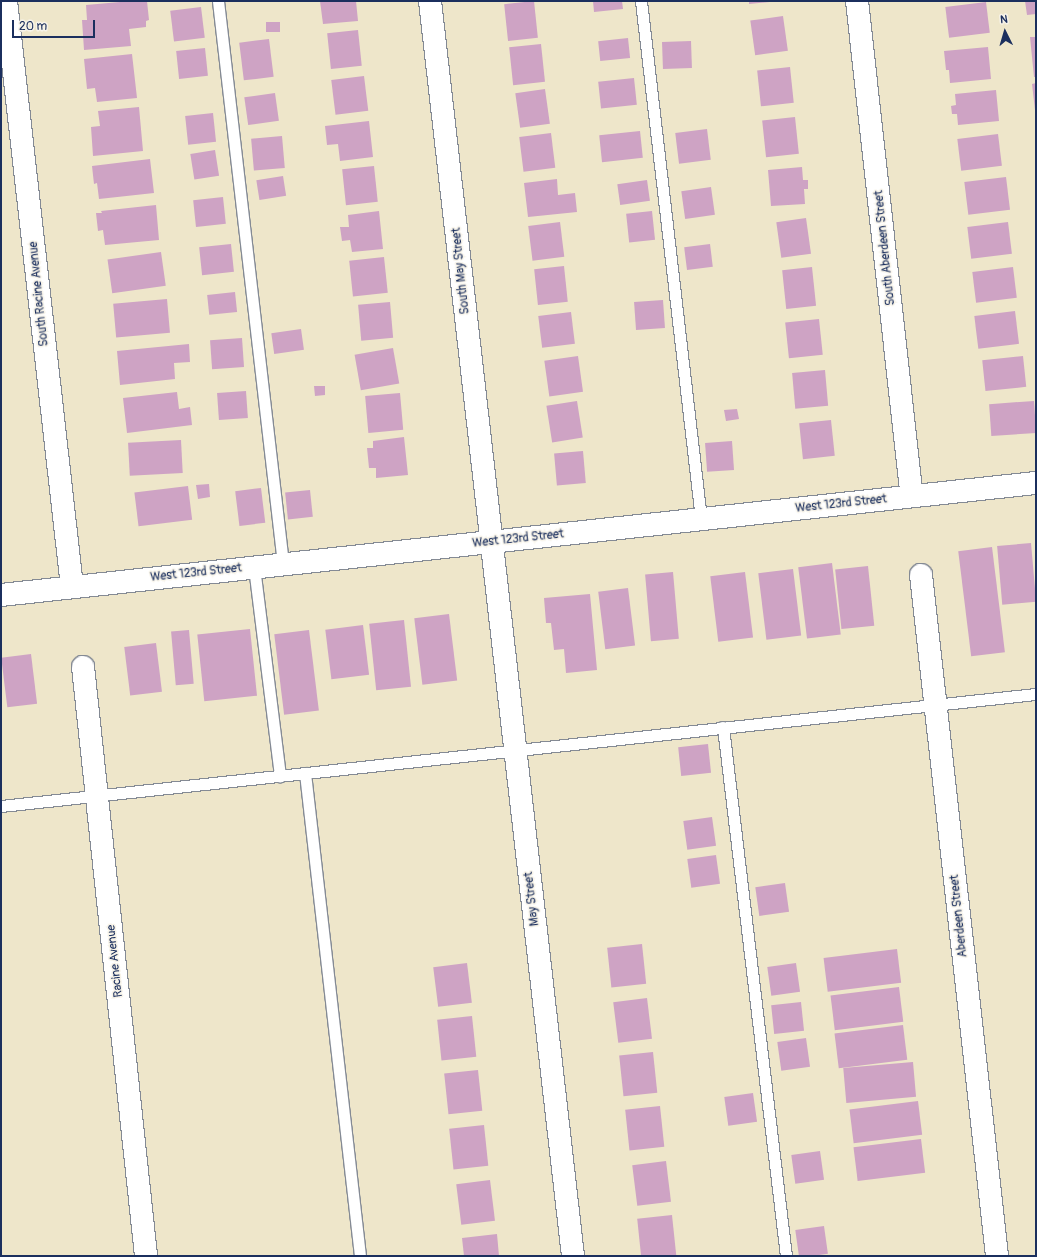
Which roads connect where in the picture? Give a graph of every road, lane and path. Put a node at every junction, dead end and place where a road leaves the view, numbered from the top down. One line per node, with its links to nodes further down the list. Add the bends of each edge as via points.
1 (6, 1): 13 (street, South Racine Avenue)
2 (218, 1): 10 (lane)
3 (430, 1): 9 (street, South May Street)
4 (641, 1): 8 (lane)
5 (857, 1): 7 (street, South Aberdeen Street)
6 (1036, 483): 7 (street, West 123rd Street)
7 (912, 496): 8 (street, West 123rd Street)
8 (701, 519): 9 (street, West 123rd Street)
9 (491, 542): 10 (street, West 123rd Street); 19 (street, May Street)
10 (283, 564): 11 (street, West 123rd Street)
11 (254, 567): 13 (street, West 123rd Street); 21 (lane)
12 (921, 575): 17 (street, Aberdeen Street)
13 (72, 587): 14 (street, West 123rd Street)
14 (1, 595)
15 (83, 667): 22 (street, Racine Avenue)
16 (1036, 694): 17 (lane)
17 (936, 705): 18 (lane); 28 (street, Aberdeen Street)
18 (723, 727): 19 (lane); 27 (lane)
19 (515, 750): 20 (lane); 26 (street, May Street)
20 (305, 773): 21 (lane); 25 (lane)
21 (280, 776): 22 (lane)
22 (97, 795): 23 (lane); 24 (street, Racine Avenue)
23 (1, 806)
24 (146, 1256)
25 (360, 1256)
26 (573, 1256)
27 (786, 1256)
28 (997, 1256)

